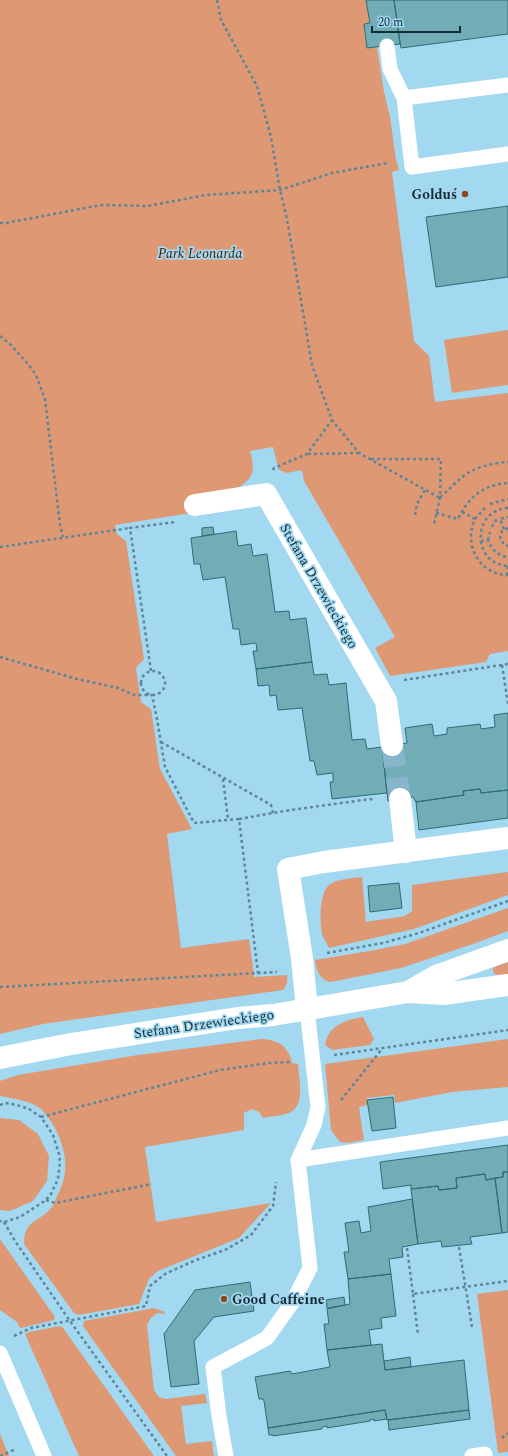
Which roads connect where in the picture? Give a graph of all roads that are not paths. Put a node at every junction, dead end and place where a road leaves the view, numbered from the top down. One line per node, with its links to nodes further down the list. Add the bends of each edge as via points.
1 (387, 46): 3 (lane, via 390,70)
2 (508, 85): 3 (lane)
3 (404, 98): 4 (lane, via 412,167)
4 (508, 154)
5 (195, 505): 6 (street, Stefana Drzewieckiego, via 266,494 386,701)
6 (392, 745)
7 (401, 808): 9 (street)
8 (508, 838): 9 (street)
9 (406, 852): 13 (street, via 288,869)
10 (508, 950): 12 (street, Stefana Drzewieckiego, via 436,976)
11 (508, 986): 12 (street, Stefana Drzewieckiego, via 444,994)
12 (408, 992): 13 (street, Stefana Drzewieckiego)
13 (308, 1009): 14 (street, Stefana Drzewieckiego, via 70,1044); 16 (lane, via 318,1107 314,1125)
14 (7, 1056)
15 (508, 1128): 16 (lane)
16 (298, 1160): 19 (lane, via 310,1268 292,1303 267,1338 213,1367)
17 (0, 1353): 18 (lane)
18 (44, 1456)
19 (226, 1456)
20 (472, 1456): 21 (lane)
21 (485, 1456)

